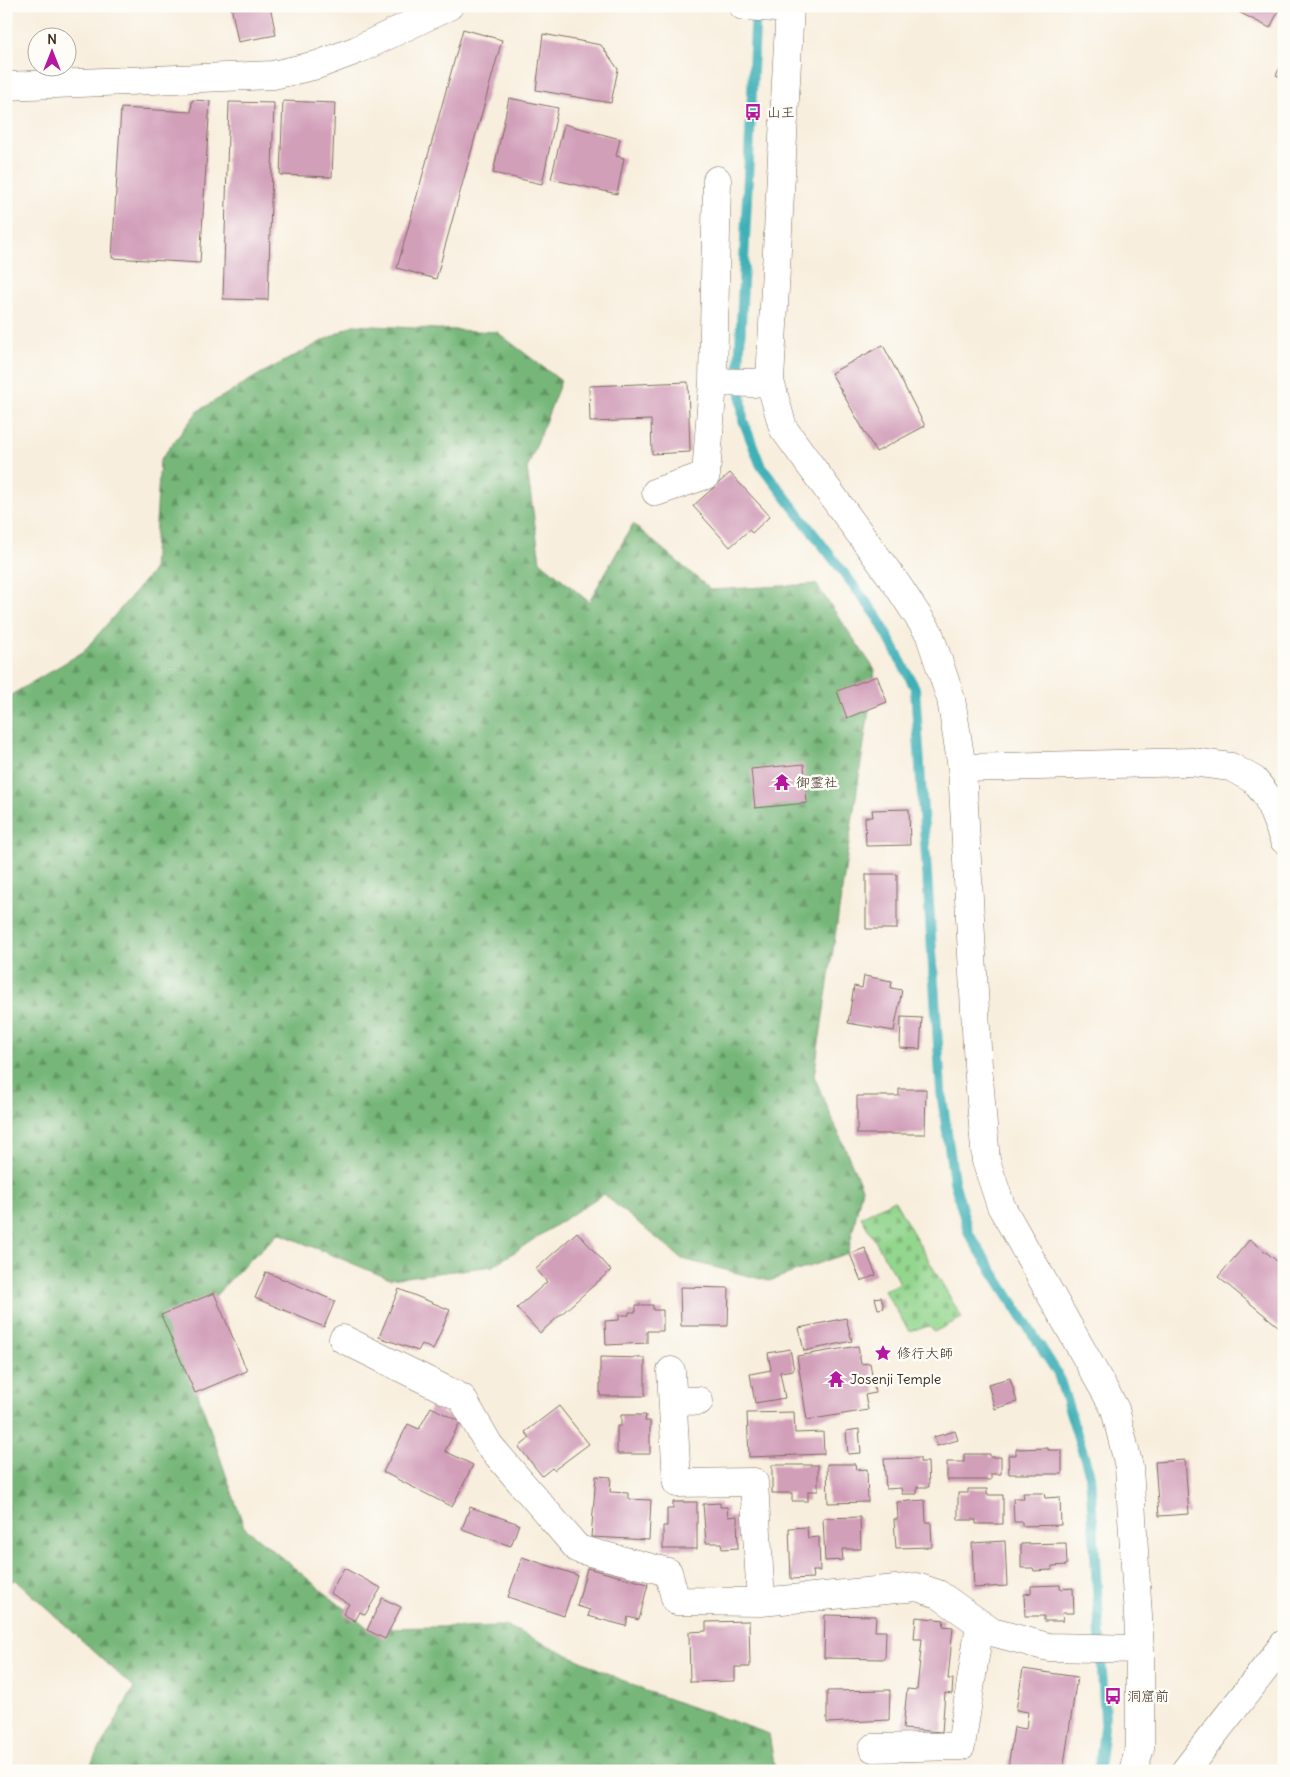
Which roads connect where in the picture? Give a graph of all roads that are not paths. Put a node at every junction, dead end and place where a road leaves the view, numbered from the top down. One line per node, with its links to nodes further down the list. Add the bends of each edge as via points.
1 (743, 6): 3 (street)
2 (445, 7): 4 (street, via 357,50 317,65 273,75)
3 (790, 8): 7 (street)
4 (6, 86)
5 (717, 180): 6 (street)
6 (713, 382): 7 (street); 8 (street, via 706,475)
7 (760, 382): 9 (street, via 783,428 929,633 952,699)
8 (656, 492)
9 (962, 768): 10 (street, via 1192,762 1231,767 1254,780 1267,796); 18 (street, via 978,1075 986,1161 1001,1206 1115,1409 1129,1467)
10 (1284, 840)
11 (343, 1339): 15 (street, via 462,1398 489,1445 578,1549 668,1572 676,1601)
12 (671, 1371): 13 (street)
13 (673, 1400): 14 (street); 15 (street, via 677,1483 754,1482)
14 (699, 1401)
15 (761, 1602): 16 (street, via 917,1586 938,1594)
16 (980, 1624): 18 (street, via 992,1632 1048,1647); 19 (street, via 961,1746)
17 (1284, 1644): 21 (street)
18 (1140, 1649): 20 (street, via 1140,1748)
19 (873, 1748)
20 (1133, 1771)
21 (1185, 1771)

